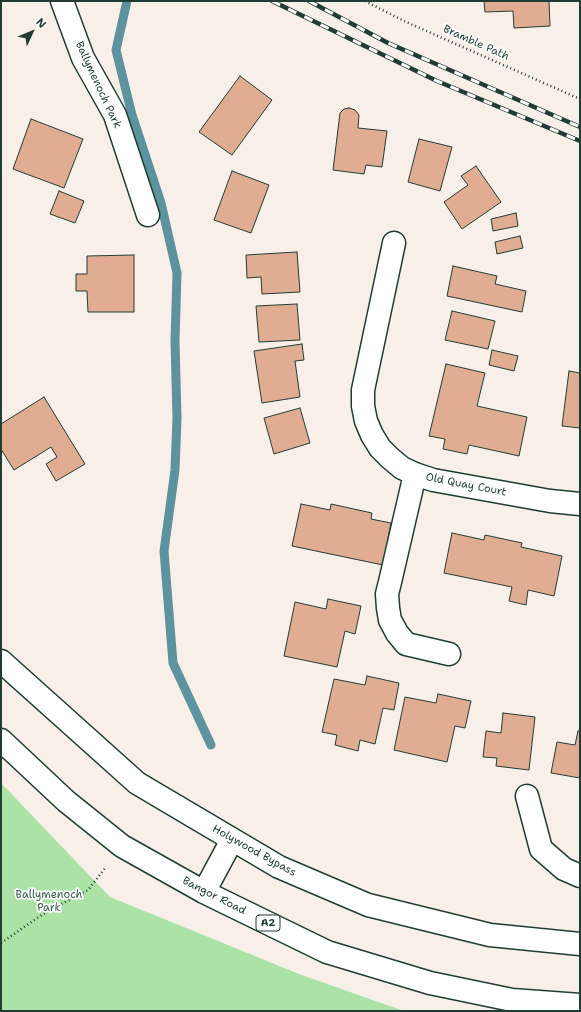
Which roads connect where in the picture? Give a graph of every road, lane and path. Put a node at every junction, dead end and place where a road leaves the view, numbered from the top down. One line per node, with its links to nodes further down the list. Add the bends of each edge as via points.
1 (62, 1): 4 (main road, Ballymenoch Park, via 83,58 114,116)
2 (365, 1): 3 (path, Bramble Path, via 404,21)
3 (580, 99)
4 (148, 215)
5 (394, 243): 6 (main road, Old Quay Court, via 363,390 363,406 366,421 380,448 402,468)
6 (415, 474): 7 (main road, Old Quay Court, via 433,480); 8 (main road, via 387,594 390,620 406,644)
7 (580, 504)
8 (449, 654)
9 (1, 661): 12 (main road, Holywood Bypass, via 137,783)
10 (1, 740): 13 (main road, Bangor Road / A2, via 66,800)
11 (527, 796): 14 (main road, via 541,849 564,869)
12 (232, 840): 15 (main road); 17 (main road, Holywood Bypass, via 279,867 368,905 490,935)
13 (122, 846): 15 (main road, Bangor Road / A2); 16 (path, via 88,890 43,914)
14 (580, 876)
15 (204, 892): 18 (main road, Bangor Road / A2, via 327,952 430,983)
16 (1, 942)
17 (580, 944)
18 (516, 1005): 19 (main road, Bangor Road / A2)
19 (580, 1005)

